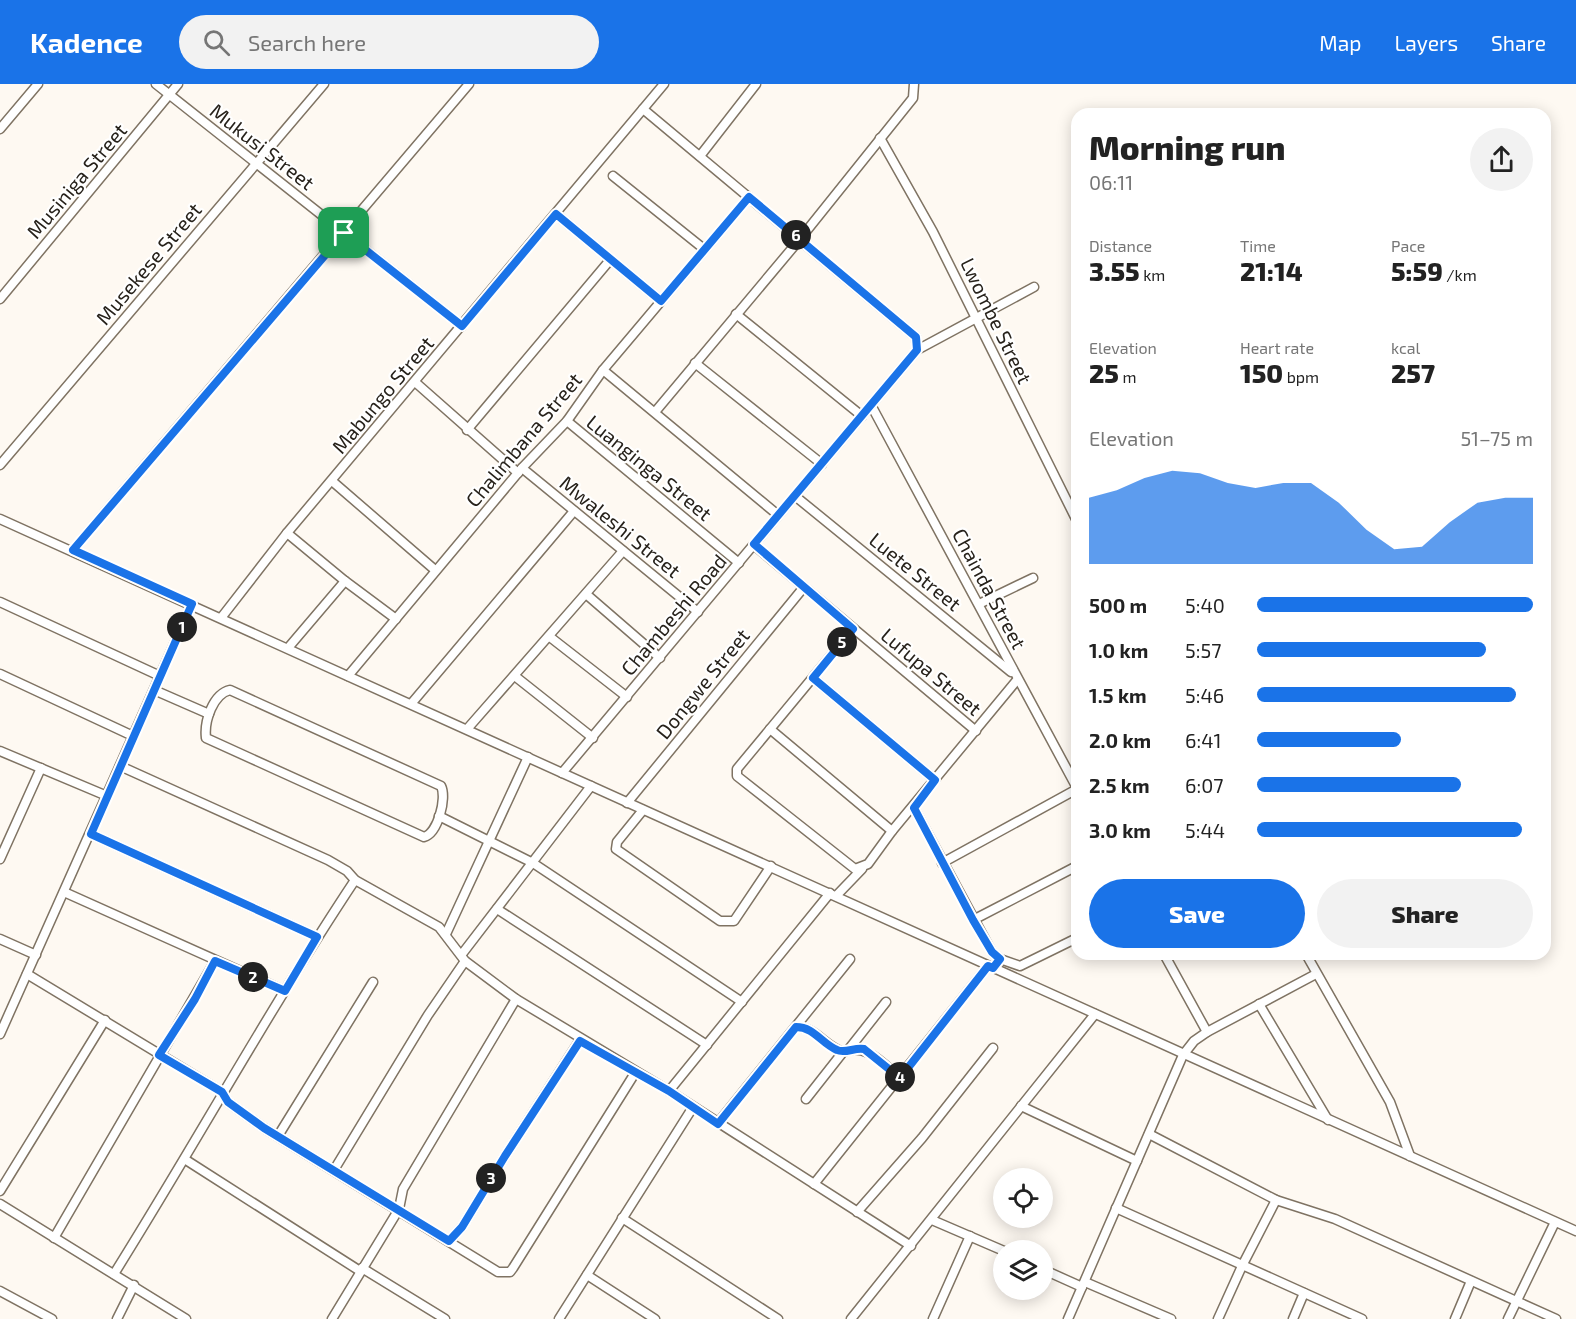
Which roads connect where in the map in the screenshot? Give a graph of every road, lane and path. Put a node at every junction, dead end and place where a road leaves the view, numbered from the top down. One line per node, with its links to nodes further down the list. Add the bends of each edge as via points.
1 (38, 84): 11 (street)
2 (156, 84): 9 (street, Mukusi Street)
3 (178, 84): 9 (street, Musiniga Street)
4 (324, 84): 14 (street, Musekese Street)
5 (469, 84): 18 (street)
6 (664, 84): 10 (street, Mabungo Street)
7 (756, 84): 13 (street)
8 (914, 84): 12 (street, via 914,98)
9 (169, 95): 14 (street, Mukusi Street); 23 (street, Musiniga Street)
10 (643, 109): 13 (street); 17 (street, Mabungo Street)
11 (0, 129)
12 (880, 138): 19 (street); 26 (street, Lwombe Street)
13 (700, 156): 16 (street)
14 (256, 164): 18 (street, Mukusi Street); 38 (street, Musekese Street)
15 (613, 176): 20 (street)
16 (749, 197): 19 (street); 20 (street, Chalimbana Street)
17 (556, 214): 21 (street); 27 (street, Mabungo Street)
18 (344, 233): 27 (street, Mukusi Street); 48 (street)
19 (800, 239): 25 (street); 28 (street, via 916,337)
20 (704, 249): 24 (street, Chalimbana Street)
21 (610, 260): 24 (street); 36 (street)
22 (1034, 287): 26 (street)
23 (0, 298)
24 (661, 301): 30 (street, Chalimbana Street)
25 (736, 314): 29 (street); 34 (street)
26 (975, 317): 28 (street); 42 (street, Lwombe Street)
27 (462, 326): 31 (street, Mabungo Street)
28 (917, 350): 32 (street, Chambeshi Road)
29 (695, 363): 33 (street); 37 (street)
30 (603, 370): 33 (street); 35 (street, Chalimbana Street)
31 (415, 382): 36 (street, Mwaleshi Street); 40 (street, Mabungo Street)
32 (871, 405): 34 (street, Chambeshi Road); 58 (street, Chainda Street)
33 (655, 412): 44 (street)
34 (862, 416): 37 (street, Chambeshi Road)
35 (567, 421): 39 (street, Chalimbana Street); 50 (street, Luanginga Street)
36 (467, 430): 39 (street, Mwaleshi Street)
37 (822, 464): 41 (street, Chambeshi Road)
38 (0, 465)
39 (520, 470): 43 (street, Mwaleshi Street); 51 (street, Chalimbana Street)
40 (332, 481): 46 (street, Mabungo Street); 51 (street)
41 (795, 496): 44 (street, Chambeshi Road); 70 (street, Luete Street)
42 (1071, 509)
43 (574, 511): 49 (street, Mwaleshi Street); 74 (street)
44 (778, 515): 47 (street, Chambeshi Road)
45 (0, 519): 48 (street)
46 (287, 533): 53 (street); 60 (street, Mabungo Street)
47 (754, 544): 50 (street, Chambeshi Road); 54 (street, Lufupa Street)
48 (73, 550): 57 (street)
49 (623, 551): 55 (street); 59 (street, Mwaleshi Street)
50 (739, 563): 59 (street, Chambeshi Road)
51 (435, 570): 61 (street, Chalimbana Street)
52 (1033, 578): 58 (street)
53 (345, 581): 61 (street); 64 (street)
54 (804, 587): 62 (street, Lufupa Street); 91 (street, Dongwe Street)
55 (586, 594): 63 (street); 65 (street)
56 (0, 602): 67 (street)
57 (192, 604): 60 (street); 67 (street)
58 (979, 604): 70 (street, Chainda Street)
59 (698, 612): 65 (street, Chambeshi Road)
60 (221, 618): 64 (street)
61 (396, 619): 68 (street, Chalimbana Street)
62 (853, 629): 71 (street); 78 (street, Lufupa Street)
63 (550, 637): 69 (street); 73 (street)
64 (288, 648): 68 (street)
65 (660, 658): 73 (street, Chambeshi Road)
66 (0, 675): 79 (street)
67 (160, 676): 72 (street)
68 (348, 676): 74 (street)
69 (516, 677): 76 (street); 80 (street)
70 (1016, 677): 78 (street); 86 (street, Chainda Street)
71 (813, 678): 77 (street); 87 (street)
72 (154, 690): 75 (street); 79 (street)
73 (627, 697): 80 (street, Chambeshi Road)
74 (411, 704): 76 (street)
75 (209, 714): 94 (street, via 206,738 424,837 431,834); 94 (street, via 217,698 230,690 364,749 441,786 444,792)
76 (468, 728): 82 (street)
77 (770, 729): 95 (street); 102 (street, via 737,769 737,776 849,866)
78 (976, 731): 87 (street)
79 (133, 736): 83 (street)
80 (593, 738): 85 (street, Chambeshi Road)
81 (0, 751): 84 (street)
82 (528, 757): 85 (street); 97 (street)
83 (120, 766): 90 (street); 104 (street, via 328,860)
84 (40, 768): 90 (street); 98 (street)
85 (562, 773): 88 (street)
86 (1071, 777)
87 (935, 780): 92 (street)
88 (591, 786): 91 (street); 99 (street)
89 (1071, 791): 100 (street)
90 (107, 796): 96 (street)
91 (627, 803): 93 (street)
92 (914, 808): 95 (street); 100 (street)
93 (643, 810): 101 (street); 101 (street, via 617,842 616,849 720,921 734,921)
94 (439, 816): 97 (street)
95 (892, 831): 102 (street)
96 (91, 834): 105 (street); 110 (street)
97 (489, 840): 99 (street); 109 (street)
98 (0, 859)
99 (533, 863): 107 (street); 126 (street)
100 (942, 863): 108 (street)
101 (771, 866): 106 (street)
102 (862, 869): 106 (street)
103 (1071, 869): 108 (street)
104 (355, 880): 109 (street); 110 (street)
105 (64, 892): 113 (street); 119 (street)
106 (833, 895): 120 (street); 126 (street)
107 (497, 909): 114 (street); 135 (street)
108 (973, 920): 116 (street, via 992,952)
109 (446, 934): 114 (street)
110 (317, 937): 124 (street)
111 (0, 939): 113 (street)
112 (1071, 941): 116 (street, via 1020,966)
113 (36, 955): 121 (street)
114 (463, 958): 125 (street); 154 (street)
115 (850, 959): 131 (street)
116 (1003, 960): 120 (street)
117 (1167, 960): 132 (street)
118 (1309, 960): 122 (street)
119 (215, 961): 124 (street); 138 (street)
120 (991, 967): 129 (street); 141 (street)
121 (27, 974): 130 (street); 133 (street)
122 (1316, 974): 128 (street); 151 (street, via 1390,1102)
123 (373, 982): 150 (street)
124 (285, 991): 143 (street)
125 (516, 999): 134 (street); 160 (street, via 403,1189)
126 (742, 1002): 135 (street)
127 (886, 1002): 137 (street)
128 (1259, 1004): 132 (street); 147 (street)
129 (1095, 1014): 139 (street); 145 (street)
130 (105, 1020): 138 (street); 156 (street)
131 (796, 1027): 137 (street, via 810,1030 836,1049); 148 (street)
132 (1207, 1032): 139 (street)
133 (0, 1034)
134 (580, 1041): 140 (street); 168 (street, via 462,1227)
135 (707, 1045): 142 (street)
136 (993, 1048): 161 (street)
137 (846, 1050): 141 (street, via 864,1049); 144 (street)
138 (159, 1055): 143 (street); 167 (street)
139 (1183, 1055): 147 (street); 149 (street)
140 (634, 1073): 142 (street); 168 (street, via 510,1272 494,1270)
141 (900, 1078): 155 (street)
142 (669, 1091): 146 (street)
143 (222, 1092): 150 (street, via 228,1102); 152 (street)
144 (806, 1099)
145 (1021, 1106): 153 (street); 163 (street)
146 (693, 1107): 148 (street); 162 (street)
147 (1328, 1120): 151 (street)
148 (718, 1124): 155 (street)
149 (1149, 1134): 153 (street); 157 (street)
150 (278, 1136): 154 (street)
151 (1410, 1156): 164 (street)
152 (186, 1160): 172 (street); 174 (street)
153 (1137, 1161): 159 (street)
154 (334, 1170): 160 (street)
155 (814, 1184): 161 (street)
156 (0, 1191)
157 (1276, 1200): 171 (street); 176 (street, via 1335,1219)
158 (0, 1204): 167 (street)
159 (1116, 1208): 171 (street); 178 (street)
160 (399, 1209): 168 (street); 172 (street)
161 (857, 1212): 169 (street)
162 (622, 1218): 175 (street); 190 (street)
163 (932, 1220): 166 (street); 169 (street)
164 (1555, 1222): 165 (street); 181 (street)
165 (1576, 1232)
166 (970, 1236): 170 (street); 192 (street)
167 (54, 1238): 174 (street)
168 (449, 1241)
169 (911, 1246): 191 (street)
170 (993, 1246)
171 (1242, 1266): 180 (street); 195 (street)
172 (361, 1270): 186 (street); 187 (street)
173 (1053, 1273): 178 (street)
174 (114, 1274): 177 (street)
175 (587, 1275): 188 (street); 189 (street)
176 (1471, 1281): 181 (street); 198 (street)
177 (134, 1285): 184 (street); 185 (street)
178 (1084, 1285): 182 (street); 193 (street)
179 (0, 1291): 183 (street)
180 (1304, 1293): 196 (street); 197 (street)
181 (1516, 1301): 199 (street); 200 (street)
182 (1152, 1315): 194 (street)
183 (52, 1319)
184 (117, 1319)
185 (186, 1319)
186 (332, 1319)
187 (445, 1319)
188 (559, 1319)
189 (655, 1319)
190 (778, 1319)
191 (851, 1319)
192 (933, 1319)
193 (1068, 1319)
194 (1171, 1319)
195 (1218, 1319)
196 (1293, 1319)
197 (1362, 1319)
198 (1455, 1319)
199 (1508, 1319)
200 (1556, 1319)

